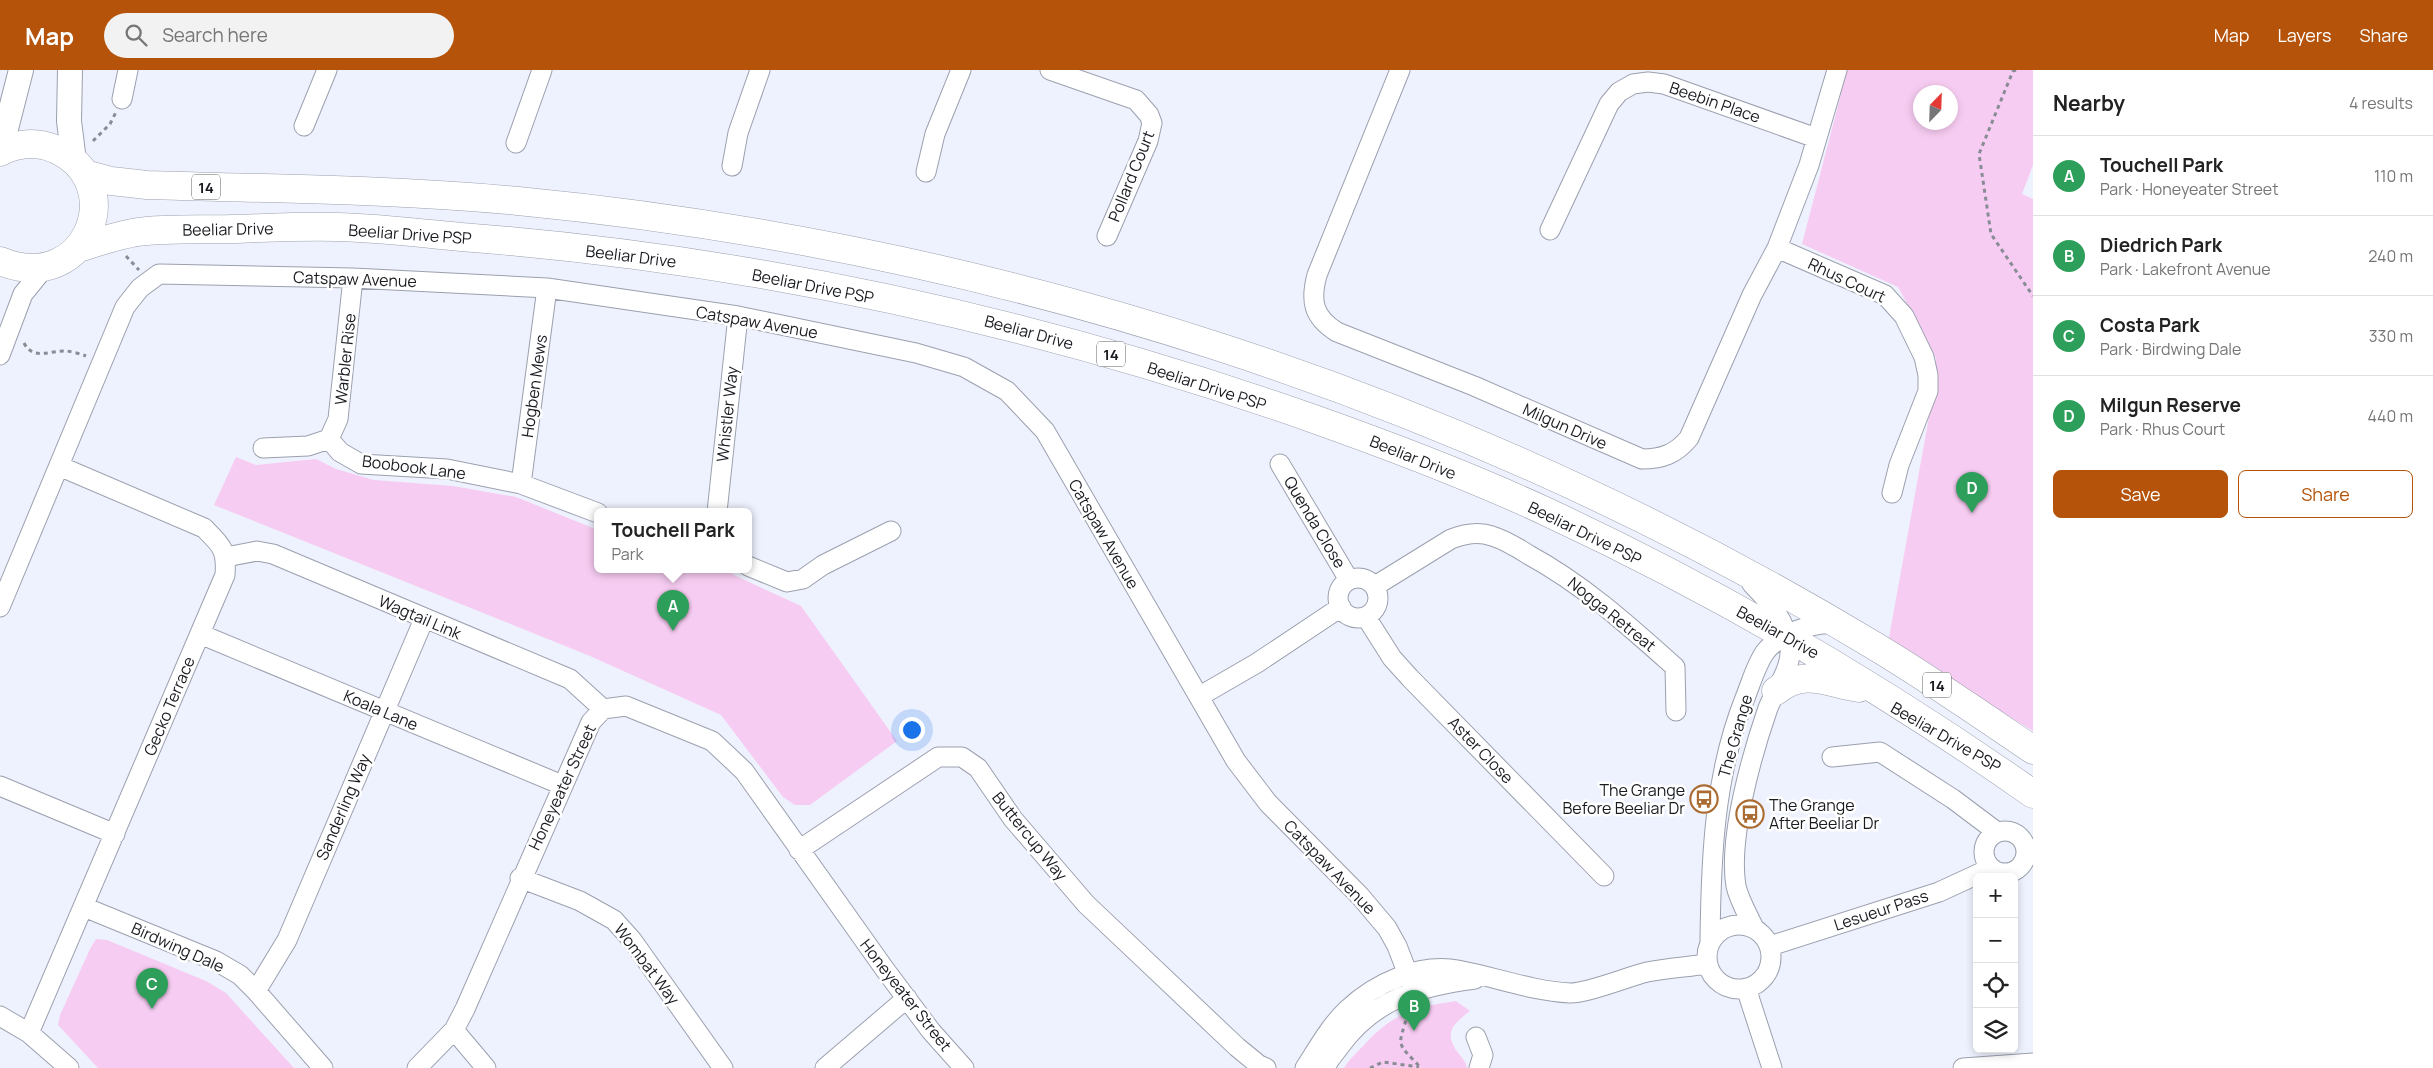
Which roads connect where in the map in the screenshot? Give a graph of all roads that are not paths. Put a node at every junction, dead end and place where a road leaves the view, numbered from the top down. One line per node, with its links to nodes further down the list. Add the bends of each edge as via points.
1 (21, 70): 15 (main road, 14)
2 (70, 70): 17 (main road, 14, via 69,121)
3 (128, 70): 11 (street)
4 (326, 70): 12 (street)
5 (542, 70): 14 (street)
6 (760, 70): 16 (street, via 738,133)
7 (961, 70): 18 (street, via 935,134)
8 (1050, 70): 20 (street, Pollard Court, via 1156,110 1148,141)
9 (1400, 70): 22 (street, Milgun Drive, via 1313,291 1313,304 1326,325 1337,332 1474,386 1627,454 1656,459 1681,448 1689,438 1752,295)
10 (1837, 70): 13 (street, Milgun Drive)
11 (122, 99)
12 (304, 126)
13 (1816, 138): 19 (street, Beebin Place, via 1677,88 1648,82 1633,84 1619,92 1609,104); 22 (street, Milgun Drive, via 1810,165)
14 (516, 143)
15 (0, 152): 17 (highway, 14, via 13,146 38,143 62,152)
16 (732, 166)
17 (80, 168): 21 (highway, 14, via 92,189 94,204 87,235); 40 (highway, 14, via 111,181 147,186 390,191 527,202 711,225 924,264 1139,320 1385,406 1617,507)
18 (926, 172)
19 (1550, 230)
20 (1107, 236)
21 (78, 248): 24 (highway, 14, via 58,264); 49 (highway, Beeliar Drive / 14, via 140,232 338,227 516,241 724,268 896,298 1098,350 1216,385 1381,443 1544,510 1686,580)
22 (1777, 248): 34 (street, Rhus Court, via 1884,295 1904,316 1924,357 1928,390 1899,465)
23 (0, 261): 24 (highway, 14, via 29,269)
24 (45, 268): 28 (street, via 23,294)
25 (353, 278): 26 (street, Catspaw Avenue); 29 (street, Warbler Rise, via 338,419); 32 (street, Catspaw Avenue, via 158,274 140,288 125,307)
26 (547, 288): 27 (street, Catspaw Avenue); 33 (street, Hogben Mews)
27 (738, 316): 35 (street, Whistler Way); 52 (street, Catspaw Avenue, via 916,353 964,367 1007,391 1045,431)
28 (0, 355)
29 (329, 439): 30 (street, via 308,446); 33 (street, Boobook Lane, via 340,452 361,464 447,469)
30 (263, 448)
31 (1280, 464): 41 (street, Quenda Close)
32 (59, 466): 38 (street, via 204,528 220,544); 43 (street, Catspaw Avenue)
33 (521, 484): 36 (street, Boobook Lane)
34 (1892, 493)
35 (717, 508)
36 (594, 511)
37 (891, 531): 39 (street, via 823,564 803,579 788,582)
38 (226, 557): 46 (street, Wagtail Link, via 257,551 273,554); 48 (street, Gecko Terrace, via 225,575)
39 (752, 568)
40 (1737, 568): 47 (highway, 14); 49 (street, The Grange, via 1769,602 1784,625)
41 (1349, 580): 42 (street, via 1363,579); 44 (street, via 1340,589)
42 (1375, 586): 45 (street, via 1378,600 1372,613); 55 (street, Nogga Retreat, via 1451,539 1470,534 1492,536 1562,574 1607,606 1675,667)
43 (0, 607)
44 (1340, 607): 45 (street, via 1354,618); 52 (street, via 1257,663)
45 (1366, 617): 66 (street, Aster Close, via 1392,658 1410,678)
46 (424, 620): 53 (street, Wagtail Link, via 570,679); 54 (street, Sanderling Way)
47 (1838, 624): 49 (street, The Grange, via 1824,623); 56 (highway, 14, via 1916,671)
48 (200, 634): 54 (street, Koala Lane); 62 (street, Gecko Terrace)
49 (1786, 635): 50 (highway, Beeliar Drive / 14); 51 (street, The Grange, via 1789,660); 70 (street, The Grange, via 1765,652 1739,713 1726,757 1713,839)
50 (1875, 690): 51 (highway, via 1804,678 1792,680); 60 (highway, Beeliar Drive / 14)
51 (1776, 691): 69 (street, The Grange, via 1748,776 1738,829 1736,888)
52 (1200, 696): 73 (street, Catspaw Avenue, via 1236,761 1268,803 1360,896 1387,928)
53 (603, 709): 58 (street, Honeyeater Street, via 590,722); 63 (street, Honeyeater Street, via 626,706 712,741 744,772)
54 (384, 710): 58 (street, Koala Lane); 75 (street, Sanderling Way, via 287,940)
55 (1676, 711)
56 (2033, 750)
57 (1832, 757): 61 (street, via 1880,752)
58 (562, 785): 67 (street, Honeyeater Street)
59 (0, 786): 62 (street)
60 (2033, 794)
61 (1997, 832): 64 (street, via 2012,832 2018,836 2024,842); 65 (street, via 1986,841 1984,848)
62 (115, 834): 68 (street, Gecko Terrace)
63 (799, 850): 76 (street, Honeyeater Street); 81 (street, Buttercup Way, via 938,757 962,757 978,768 1013,819 1086,904)
64 (2029, 858): 65 (street, via 2012,872)
65 (1991, 868): 71 (street, Lesueur Pass, via 1939,892)
66 (1604, 876)
67 (520, 878): 78 (street, Honeyeater Street); 87 (street, Wombat Way, via 580,901 614,920 632,940)
68 (84, 907): 75 (street, Birdwing Dale, via 216,961 240,975); 79 (street, Gecko Terrace)
69 (1754, 928): 70 (street, via 1734,924 1717,932); 71 (street)
70 (1710, 940): 72 (street)
71 (1770, 946): 74 (street, via 1770,967 1760,980)
72 (1707, 964): 73 (street, via 1647,972 1572,993 1538,990 1488,977 1451,982); 74 (street, via 1711,973 1726,987)
73 (1410, 982): 92 (street, via 1365,995 1332,1028); 93 (street, via 1348,1034)
74 (1746, 988): 95 (street)
75 (256, 991): 84 (street, Birdwing Dale)
76 (907, 998): 88 (street); 89 (street, Honeyeater Street)
77 (0, 1016): 79 (street)
78 (454, 1030): 85 (street, Honeyeater Street); 86 (street)
79 (29, 1032): 83 (street)
80 (1476, 1037): 94 (street, via 1483,1055)
81 (1237, 1047): 90 (street, Buttercup Way); 91 (street, Buttercup Way)
82 (2033, 1063): 96 (street)
83 (69, 1068)
84 (323, 1068)
85 (417, 1068)
86 (486, 1068)
87 (723, 1068)
88 (825, 1068)
89 (964, 1068)
90 (1247, 1068)
91 (1266, 1068)
92 (1305, 1068)
93 (1325, 1068)
94 (1479, 1068)
95 (1772, 1068)
96 (1963, 1068)

